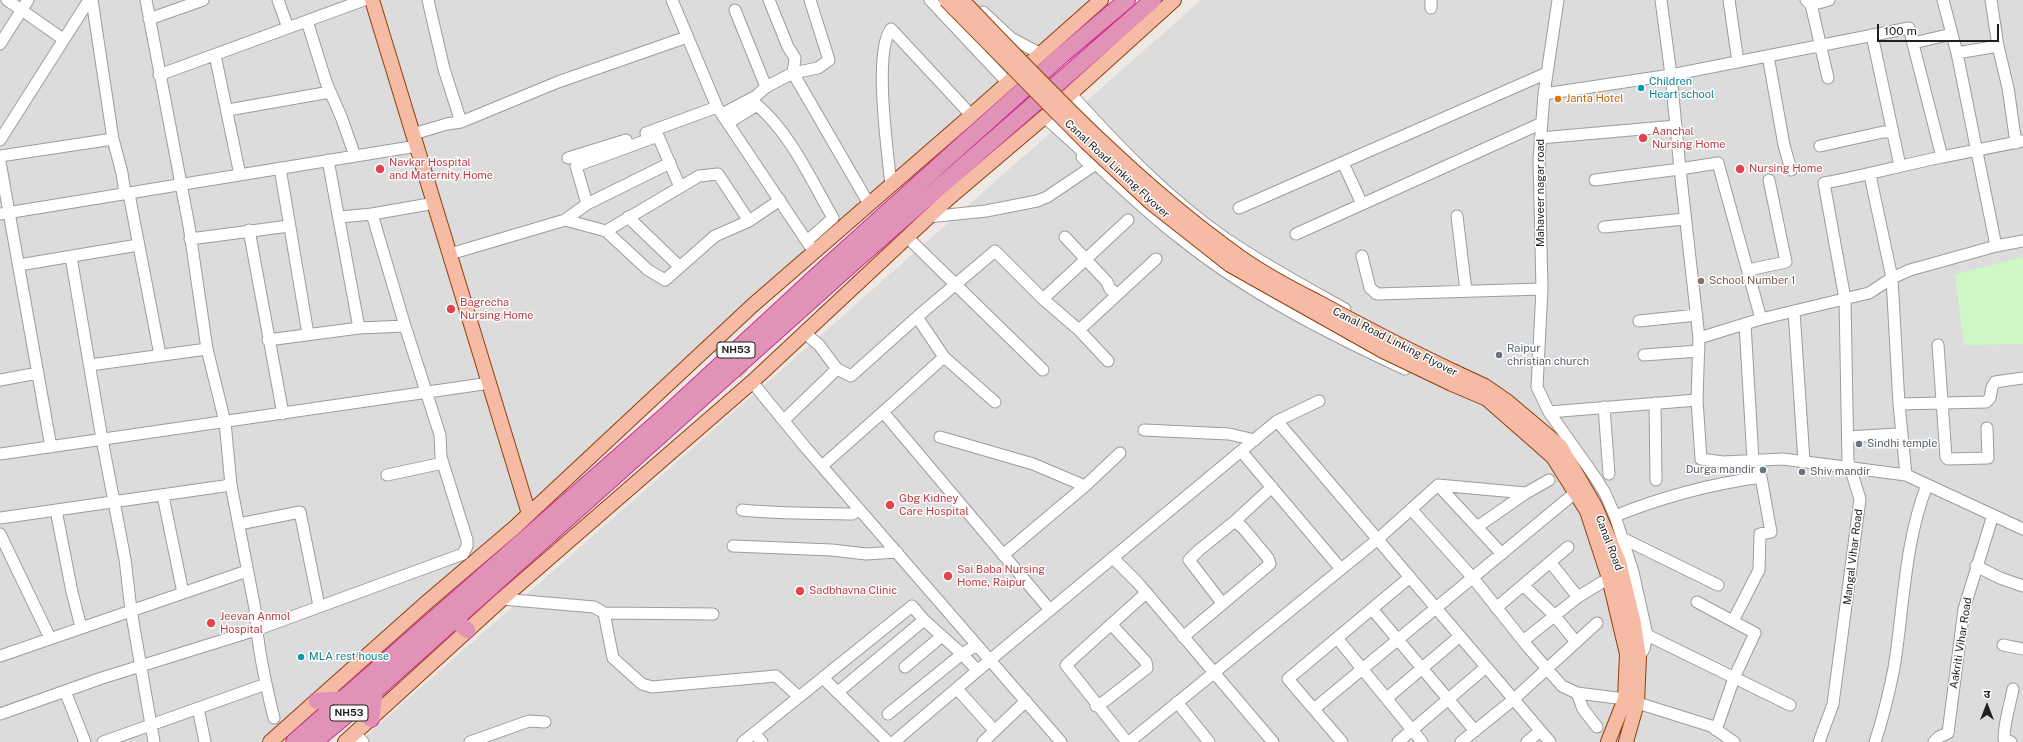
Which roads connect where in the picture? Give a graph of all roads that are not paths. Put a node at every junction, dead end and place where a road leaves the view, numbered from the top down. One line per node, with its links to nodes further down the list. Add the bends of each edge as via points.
1 (7, 0): 31 (street)
2 (28, 0): 31 (street)
3 (89, 0): 38 (street)
4 (92, 0): 67 (street)
5 (146, 0): 32 (street)
6 (203, 0): 32 (street)
7 (278, 0): 34 (street)
8 (364, 0): 33 (street)
9 (372, 0): 69 (main road)
10 (428, 0): 62 (street, via 444,69)
11 (672, 0): 37 (street)
12 (769, 0): 48 (street, via 795,58)
13 (810, 0): 48 (street, via 830,60 818,68)
14 (930, 0): 53 (street)
15 (946, 0): 161 (main road, Canal Road Linking Flyover, bridge, via 1087,143 1150,202 1230,265 1382,351)
16 (962, 0): 161 (main road, Canal Road Linking Flyover, bridge, via 1094,135 1191,220 1241,258 1278,281)
17 (971, 0): 44 (street, via 1011,38)
18 (1100, 0): 44 (main road)
19 (1126, 0): 301 (highway, NH53, via 825,268 666,415)
20 (1153, 0): 258 (highway, NH53, via 856,260)
21 (1174, 0): 56 (main road)
22 (1558, 0): 49 (street, Mahaveer nagar road)
23 (1661, 0): 51 (street)
24 (1729, 0): 25 (street); 47 (street)
25 (1732, 0)
26 (1829, 0): 29 (street)
27 (1943, 0): 35 (street)
28 (1990, 0): 42 (street)
29 (1809, 2): 41 (street)
30 (735, 10): 54 (street)
31 (22, 11): 38 (street); 40 (street)
32 (149, 19): 50 (street)
33 (307, 21): 34 (street); 55 (street)
34 (288, 28): 45 (street)
35 (1952, 34): 39 (street); 43 (street)
36 (1872, 35): 39 (street, via 1909,28); 41 (street); 65 (street)
37 (687, 37): 59 (street); 62 (street, via 558,82)
38 (63, 39): 68 (street)
39 (1913, 43): 76 (street)
40 (0, 44)
41 (1821, 46): 46 (street); 52 (street)
42 (1998, 46): 43 (street); 70 (street)
43 (1957, 52): 73 (street)
44 (1041, 54): 53 (main road)
45 (215, 55): 50 (street); 58 (street)
46 (1768, 56): 47 (street); 85 (street)
47 (1738, 62): 51 (street)
48 (794, 73): 54 (street); 97 (street)
49 (1547, 73): 57 (street, Mahaveer nagar road); 80 (street)
50 (159, 75): 90 (street)
51 (1671, 75): 57 (street); 64 (street)
52 (1828, 78)
53 (1008, 83): 60 (main road)
54 (766, 87): 59 (street, via 756,96)
55 (330, 92): 58 (street); 75 (street)
56 (1070, 93): 61 (main road); 166 (street, via 1107,134 1168,192 1224,237 1352,313 1462,369)
57 (1544, 94): 63 (street, Mahaveer nagar road)
58 (228, 110): 86 (street)
59 (722, 115): 77 (street); 94 (street); 120 (street, via 757,105 787,141 833,218)
60 (972, 116): 91 (main road); 91 (street, via 891,29 887,35 884,55 882,99)
61 (1044, 117): 71 (street); 105 (main road)
62 (461, 122): 69 (street, via 447,124)
63 (1542, 123): 66 (street, Mahaveer nagar road); 98 (street)
64 (1676, 126): 66 (street); 84 (street)
65 (1891, 132): 72 (street); 82 (street)
66 (1540, 138): 132 (street, Mahaveer nagar road)
67 (113, 139): 74 (street); 93 (street)
68 (0, 140)
69 (415, 140): 75 (street); 95 (main road)
70 (2019, 142): 73 (street)
71 (1074, 143): 105 (street, via 1090,168 1047,197 986,211); 166 (street, via 1180,238 1242,283 1318,325 1447,389)
72 (1820, 146)
73 (1977, 150): 76 (street); 121 (street)
74 (0, 156)
75 (355, 156): 78 (street)
76 (1942, 157): 82 (street)
77 (568, 158)
78 (328, 160): 83 (street); 103 (street)
79 (0, 162): 100 (street)
80 (1343, 162): 98 (street); 99 (street)
81 (670, 163): 92 (street); 96 (street); 96 (street, via 658,136 576,166)
82 (1900, 166): 87 (street)
83 (280, 168): 86 (street); 110 (street)
84 (1680, 169): 88 (street); 106 (street); 129 (street, via 1718,163)
85 (1791, 170)
86 (240, 175): 90 (street)
87 (1870, 175): 130 (street); 136 (street, Mangal Vihar Road, via 1824,183)
88 (1595, 180)
89 (1769, 180): 129 (street, via 1786,262)
90 (181, 185): 93 (street); 117 (street)
91 (891, 185): 97 (main road)
92 (680, 187): 104 (street); 109 (street, via 699,176 718,174)
93 (127, 194): 100 (street); 119 (street)
94 (780, 200): 109 (street); 120 (street)
95 (435, 203): 101 (street); 122 (main road)
96 (586, 204): 107 (street)
97 (869, 204): 120 (main road)
98 (1362, 204): 114 (street)
99 (1239, 208)
100 (4, 214): 127 (street)
101 (372, 214): 103 (street); 143 (street)
102 (1457, 216): 133 (street)
103 (340, 217): 144 (street)
104 (628, 217): 113 (street); 128 (street)
105 (928, 217): 115 (main road)
106 (1685, 219): 111 (street); 138 (street)
107 (565, 220): 113 (street); 122 (street)
108 (1128, 220): 126 (street)
109 (749, 221): 128 (street, via 715,236)
110 (289, 226): 112 (street); 147 (street)
111 (1604, 227)
112 (249, 230): 117 (street); 149 (street)
113 (606, 230): 128 (street, via 648,270 665,280)
114 (1296, 234)
115 (907, 237): 131 (street); 146 (main road)
116 (1065, 237): 126 (street)
117 (190, 239): 151 (street)
118 (2023, 241): 121 (street)
119 (138, 245): 124 (street); 153 (street)
120 (811, 246): 216 (main road, via 753,304)
121 (1996, 246): 130 (street, via 1910,270)
122 (450, 254): 165 (main road)
123 (1362, 256): 133 (street, via 1370,288 1377,294)
124 (71, 257): 127 (street); 157 (street)
125 (1156, 259): 134 (street)
126 (1085, 260): 134 (street, via 1107,282 1110,289); 135 (street)
127 (19, 265): 160 (street)
128 (680, 267)
129 (1748, 270): 140 (street)
130 (1892, 278): 136 (street, via 1869,293); 173 (street)
131 (955, 286): 135 (street, via 996,251); 139 (street); 159 (street)
132 (1542, 289): 133 (street); 176 (street, Mahaveer nagar road, via 1538,387)
133 (1466, 291)
134 (1118, 294): 145 (street)
135 (1043, 299): 145 (street)
136 (1845, 299): 137 (street); 185 (street, Mangal Vihar Road)
137 (1794, 311): 140 (street); 193 (street)
138 (1697, 315): 141 (street); 148 (street)
139 (918, 317): 155 (street); 158 (street, via 851,376)
140 (1761, 319): 142 (street)
141 (1639, 321)
142 (1745, 324): 148 (street); 192 (street)
143 (405, 326): 144 (street); 167 (street)
144 (359, 328): 147 (street)
145 (1079, 330): 156 (street)
146 (805, 333): 158 (street, via 819,345); 164 (main road)
147 (308, 334): 149 (street)
148 (1699, 338): 152 (street)
149 (268, 340): 177 (street)
150 (1938, 345): 172 (street)
151 (207, 349): 153 (street); 180 (street)
152 (1699, 350): 154 (street); 168 (street)
153 (160, 355): 157 (street)
154 (1644, 355)
155 (944, 357): 170 (street); 175 (street)
156 (1108, 362)
157 (90, 365): 186 (street)
158 (837, 369): 178 (street)
159 (1043, 370)
160 (38, 373): 163 (street); 188 (street)
161 (1454, 378): 166 (main road, Canal Road Linking Flyover)
162 (2023, 378): 172 (street, via 1995,382 1990,398 1986,402)
163 (0, 380)
164 (752, 382): 178 (street); 246 (main road)
165 (490, 383): 167 (street); 216 (main road)
166 (1483, 391): 208 (main road, Canal Road, via 1487,399 1553,456); 280 (main road, Canal Road, via 1508,402 1560,446 1595,506 1619,562)
167 (426, 392): 177 (street); 194 (street, via 440,435)
168 (1697, 400): 171 (street); 192 (street, via 1701,459 1723,462)
169 (1319, 401): 179 (street)
170 (996, 402)
171 (1655, 403): 174 (street); 202 (street)
172 (1941, 403): 173 (street); 181 (street, via 1947,458 1988,458)
173 (1899, 404): 199 (street)
174 (1604, 407): 176 (street); 197 (street)
175 (883, 412): 195 (street); 231 (street)
176 (1548, 412): 218 (street, via 1605,492)
177 (283, 414): 180 (street)
178 (784, 420): 195 (street)
179 (1277, 421): 187 (street); 226 (street)
180 (225, 422): 186 (street); 203 (street)
181 (1987, 428)
182 (1144, 430): 187 (street, via 1229,434)
183 (1897, 434): 185 (street)
184 (940, 436): 206 (street, via 1033,464)
185 (1848, 437): 196 (street, Mangal Vihar Road)
186 (102, 439): 188 (street); 211 (street)
187 (1255, 440): 189 (street)
188 (51, 447): 191 (street)
189 (1241, 451): 207 (street); 232 (street)
190 (1120, 453): 206 (street)
191 (0, 454)
192 (1753, 460): 193 (street); 200 (street)
193 (1804, 461): 196 (street)
194 (443, 463): 198 (street); 249 (street, via 467,540 463,554)
195 (822, 466): 215 (street)
196 (1850, 467): 199 (street); 352 (street, Mangal Vihar Road, via 1860,499 1834,696)
197 (1609, 474)
198 (387, 475)
199 (1906, 475): 205 (street)
200 (1761, 477): 218 (street, via 1726,482 1650,501); 260 (street, via 1771,532 1760,534 1759,570)
201 (1549, 480): 209 (street)
202 (1656, 480)
203 (231, 485): 210 (street); 221 (street)
204 (1438, 485): 209 (street); 212 (street); 222 (street)
205 (1927, 485): 217 (street); 353 (street, via 1917,512 1906,568 1894,668 1885,712)
206 (1085, 486): 231 (street)
207 (1272, 487): 220 (street); 235 (street)
208 (1576, 492): 230 (street); 239 (main road, Canal Road, via 1587,511)
209 (1526, 494): 222 (street)
210 (163, 496): 211 (street); 243 (street)
211 (114, 502): 213 (street); 253 (street, via 125,559)
212 (1411, 509): 226 (street); 238 (street)
213 (56, 510): 219 (street); 263 (street)
214 (742, 510): 215 (street, via 852,514)
215 (860, 510): 229 (street)
216 (529, 514): 303 (main road)
217 (1993, 515): 223 (street); 234 (street, Aakriti Vihar Road)
218 (1615, 516): 225 (street)
219 (0, 518)
220 (1235, 521): 248 (street, via 1189,560); 248 (street, via 1268,558 1270,564)
221 (239, 524): 236 (street); 249 (street, via 300,512)
222 (1477, 527): 230 (street)
223 (2023, 529)
224 (0, 534): 270 (street)
225 (1622, 538): 241 (street); 266 (street, via 1638,590)
226 (1378, 539): 235 (street); 237 (street)
227 (734, 546): 229 (street, via 866,554)
228 (1568, 547): 233 (street)
229 (897, 552): 275 (street)
230 (1502, 554): 238 (street)
231 (1004, 555): 254 (street)
232 (1113, 558): 244 (street); 254 (street)
233 (1550, 562): 240 (street); 245 (street)
234 (1976, 566): 242 (street); 354 (street, Aakriti Vihar Road, via 1964,609 1948,733)
235 (1341, 569): 289 (street)
236 (247, 571): 243 (street); 264 (street, via 255,609)
237 (1410, 577): 250 (street); 252 (street)
238 (1473, 578): 250 (street); 251 (street)
239 (1609, 578): 245 (street); 306 (main road, Canal Road, via 1627,654)
240 (1523, 585): 251 (street); 257 (street)
241 (1718, 585)
242 (2023, 586)
243 (183, 593): 253 (street)
244 (1146, 593): 262 (street); 269 (street)
245 (1578, 597): 257 (street)
246 (502, 599): 255 (street, via 594,607); 265 (main road)
247 (1697, 602): 260 (street)
248 (1222, 603): 269 (street)
249 (319, 606): 264 (street)
250 (1436, 608): 268 (street); 272 (street)
251 (1496, 608): 273 (street)
252 (1372, 609): 271 (street); 272 (street)
253 (131, 610): 263 (street); 282 (street)
254 (1050, 610): 281 (street)
255 (604, 613): 256 (street); 299 (street, via 613,658 642,684 652,687 776,676)
256 (713, 614)
257 (1554, 616): 273 (street); 274 (street)
258 (454, 619): 265 (highway); 296 (highway, NH53)
259 (924, 620): 267 (street); 290 (street, via 912,606); 297 (street)
260 (1733, 621): 291 (street, via 1755,632)
261 (1597, 623): 274 (street)
262 (1111, 624): 309 (street, via 1066,665); 309 (street, via 1146,662 1147,668)
263 (81, 627): 270 (street)
264 (256, 630): 282 (street); 292 (street)
265 (467, 630): 315 (main road)
266 (1647, 634): 280 (street, via 1644,649); 291 (street)
267 (942, 636): 279 (street); 283 (street)
268 (1460, 636): 284 (street); 285 (street)
269 (1183, 637): 289 (street)
270 (50, 638): 278 (street)
271 (1337, 638): 287 (street); 311 (street, via 1288,679)
272 (1398, 639): 285 (street); 287 (street)
273 (1523, 641): 286 (street)
274 (1576, 642): 286 (street)
275 (977, 645): 279 (street); 281 (street)
276 (2003, 645): 277 (street)
277 (2023, 649)
278 (1, 654)
279 (962, 654): 288 (street); 313 (street)
280 (1639, 657): 306 (main road, Canal Road)
281 (990, 660): 288 (street); 305 (street)
282 (142, 665): 295 (street); 317 (street)
283 (905, 667)
284 (1486, 667): 302 (street); 304 (street)
285 (1421, 668): 300 (street); 304 (street)
286 (1548, 668): 298 (street, via 1562,686); 302 (street)
287 (1362, 669): 300 (street); 311 (street)
288 (977, 670): 293 (street)
289 (1214, 674): 307 (street); 342 (street)
290 (823, 678): 297 (street); 299 (street)
291 (1734, 678): 308 (street); 320 (street)
292 (266, 684): 310 (street); 314 (street)
293 (957, 689): 321 (street); 337 (street)
294 (2013, 689): 355 (street, via 2008,720 2004,728 2004,739)
295 (65, 691): 312 (street); 327 (street)
296 (375, 691): 315 (highway); 325 (highway, NH53)
297 (838, 692): 336 (street)
298 (1577, 693): 306 (street); 318 (street, via 1583,709)
299 (799, 697): 324 (street)
300 (1387, 698): 319 (street)
301 (343, 699): 303 (highway); 325 (highway, NH53)
302 (1514, 699): 322 (street); 323 (street)
303 (317, 700): 331 (main road)
304 (1448, 700): 319 (street); 322 (street)
305 (1026, 701): 321 (street); 339 (street)
306 (1631, 701): 320 (street, via 1711,726); 349 (main road, Canal Road); 350 (main road, Canal Road)
307 (1177, 702): 340 (street); 341 (street)
308 (1790, 705)
309 (1096, 706): 340 (street)
310 (198, 708): 317 (street); 330 (street)
311 (1314, 709): 343 (street)
312 (0, 714)
313 (888, 714)
314 (274, 718)
315 (371, 720): 326 (main road)
316 (545, 722): 333 (street, via 529,721)
317 (152, 724): 328 (street); 329 (street)
318 (1597, 727)
319 (1412, 730): 344 (street); 345 (street)
320 (1716, 730): 351 (street)
321 (995, 731): 338 (street)
322 (1475, 731): 346 (street)
323 (1540, 731): 347 (street); 348 (street)
324 (754, 733): 334 (street); 335 (street)
325 (317, 734): 332 (highway, NH53)
326 (354, 739)
327 (84, 742)
328 (103, 742)
329 (154, 742)
330 (205, 742)
331 (270, 742)
332 (294, 742)
333 (470, 742)
334 (743, 742)
335 (762, 742)
336 (888, 742)
337 (894, 742)
338 (983, 742)
339 (1061, 742)
340 (1128, 742)
341 (1209, 742)
342 (1273, 742)
343 (1342, 742)
344 (1398, 742)
345 (1422, 742)
346 (1461, 742)
347 (1527, 742)
348 (1550, 742)
349 (1608, 742)
350 (1626, 742)
351 (1734, 742)
352 (1819, 742)
353 (1875, 742)
354 (1934, 742)
355 (2011, 742)

